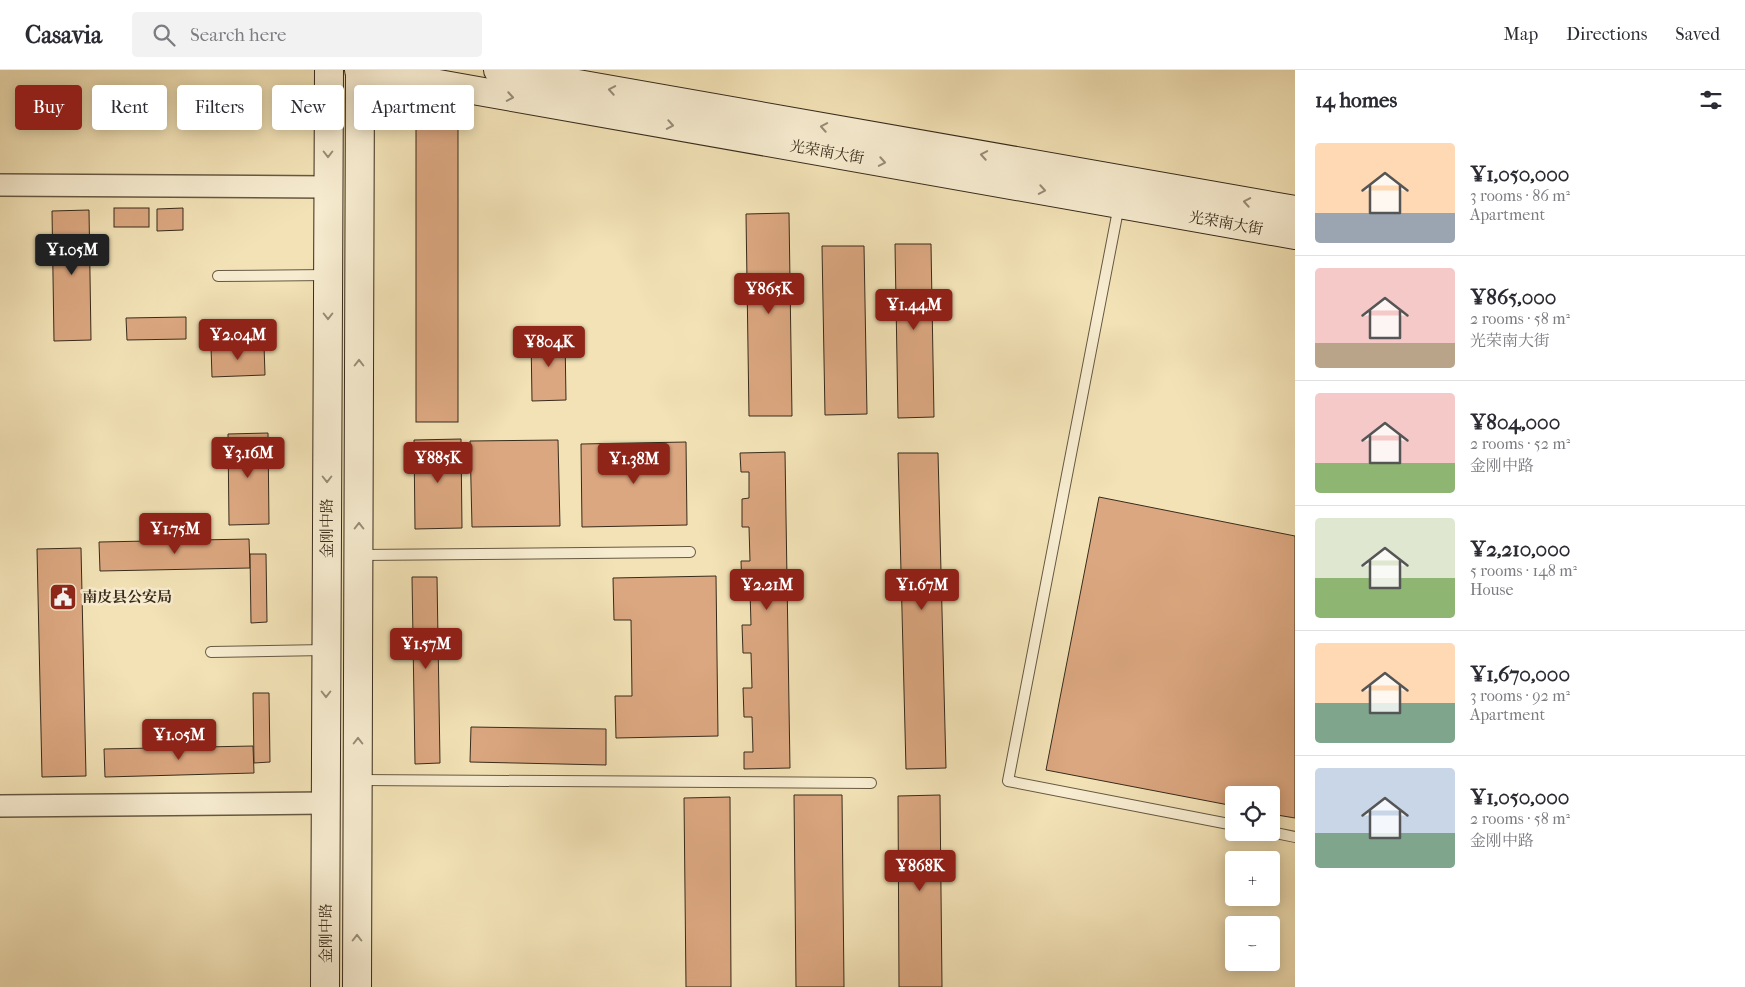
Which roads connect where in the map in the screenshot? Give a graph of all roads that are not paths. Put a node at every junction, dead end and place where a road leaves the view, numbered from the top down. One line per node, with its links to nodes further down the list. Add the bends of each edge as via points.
1 (329, 70): 5 (street, 金刚中路, one-way to 5)
2 (360, 70): 6 (street, 光荣南大街, one-way to 6); 12 (street, 金刚中路, one-way to 2)
3 (498, 70): 7 (street, 光荣南大街, one-way to 3)
4 (0, 185): 5 (street)
5 (328, 187): 9 (street, 金刚中路)
6 (1119, 204): 8 (street, 光荣南大街); 19 (lane, via 1008,781)
7 (1295, 210)
8 (1295, 235)
9 (328, 275): 10 (lane); 13 (street, 金刚中路, one-way to 13)
10 (218, 276)
11 (690, 552): 12 (lane)
12 (359, 556): 15 (street, 金刚中路, one-way to 12)
13 (326, 650): 14 (lane); 17 (street, 金刚中路, one-way to 17)
14 (211, 652)
15 (358, 780): 16 (lane); 23 (street, 金刚中路, one-way to 15)
16 (871, 783)
17 (326, 803): 18 (street); 22 (street, 金刚中路)
18 (0, 806)
19 (1225, 823)
20 (1280, 834): 21 (lane)
21 (1295, 837)
22 (325, 987)
23 (357, 987)

